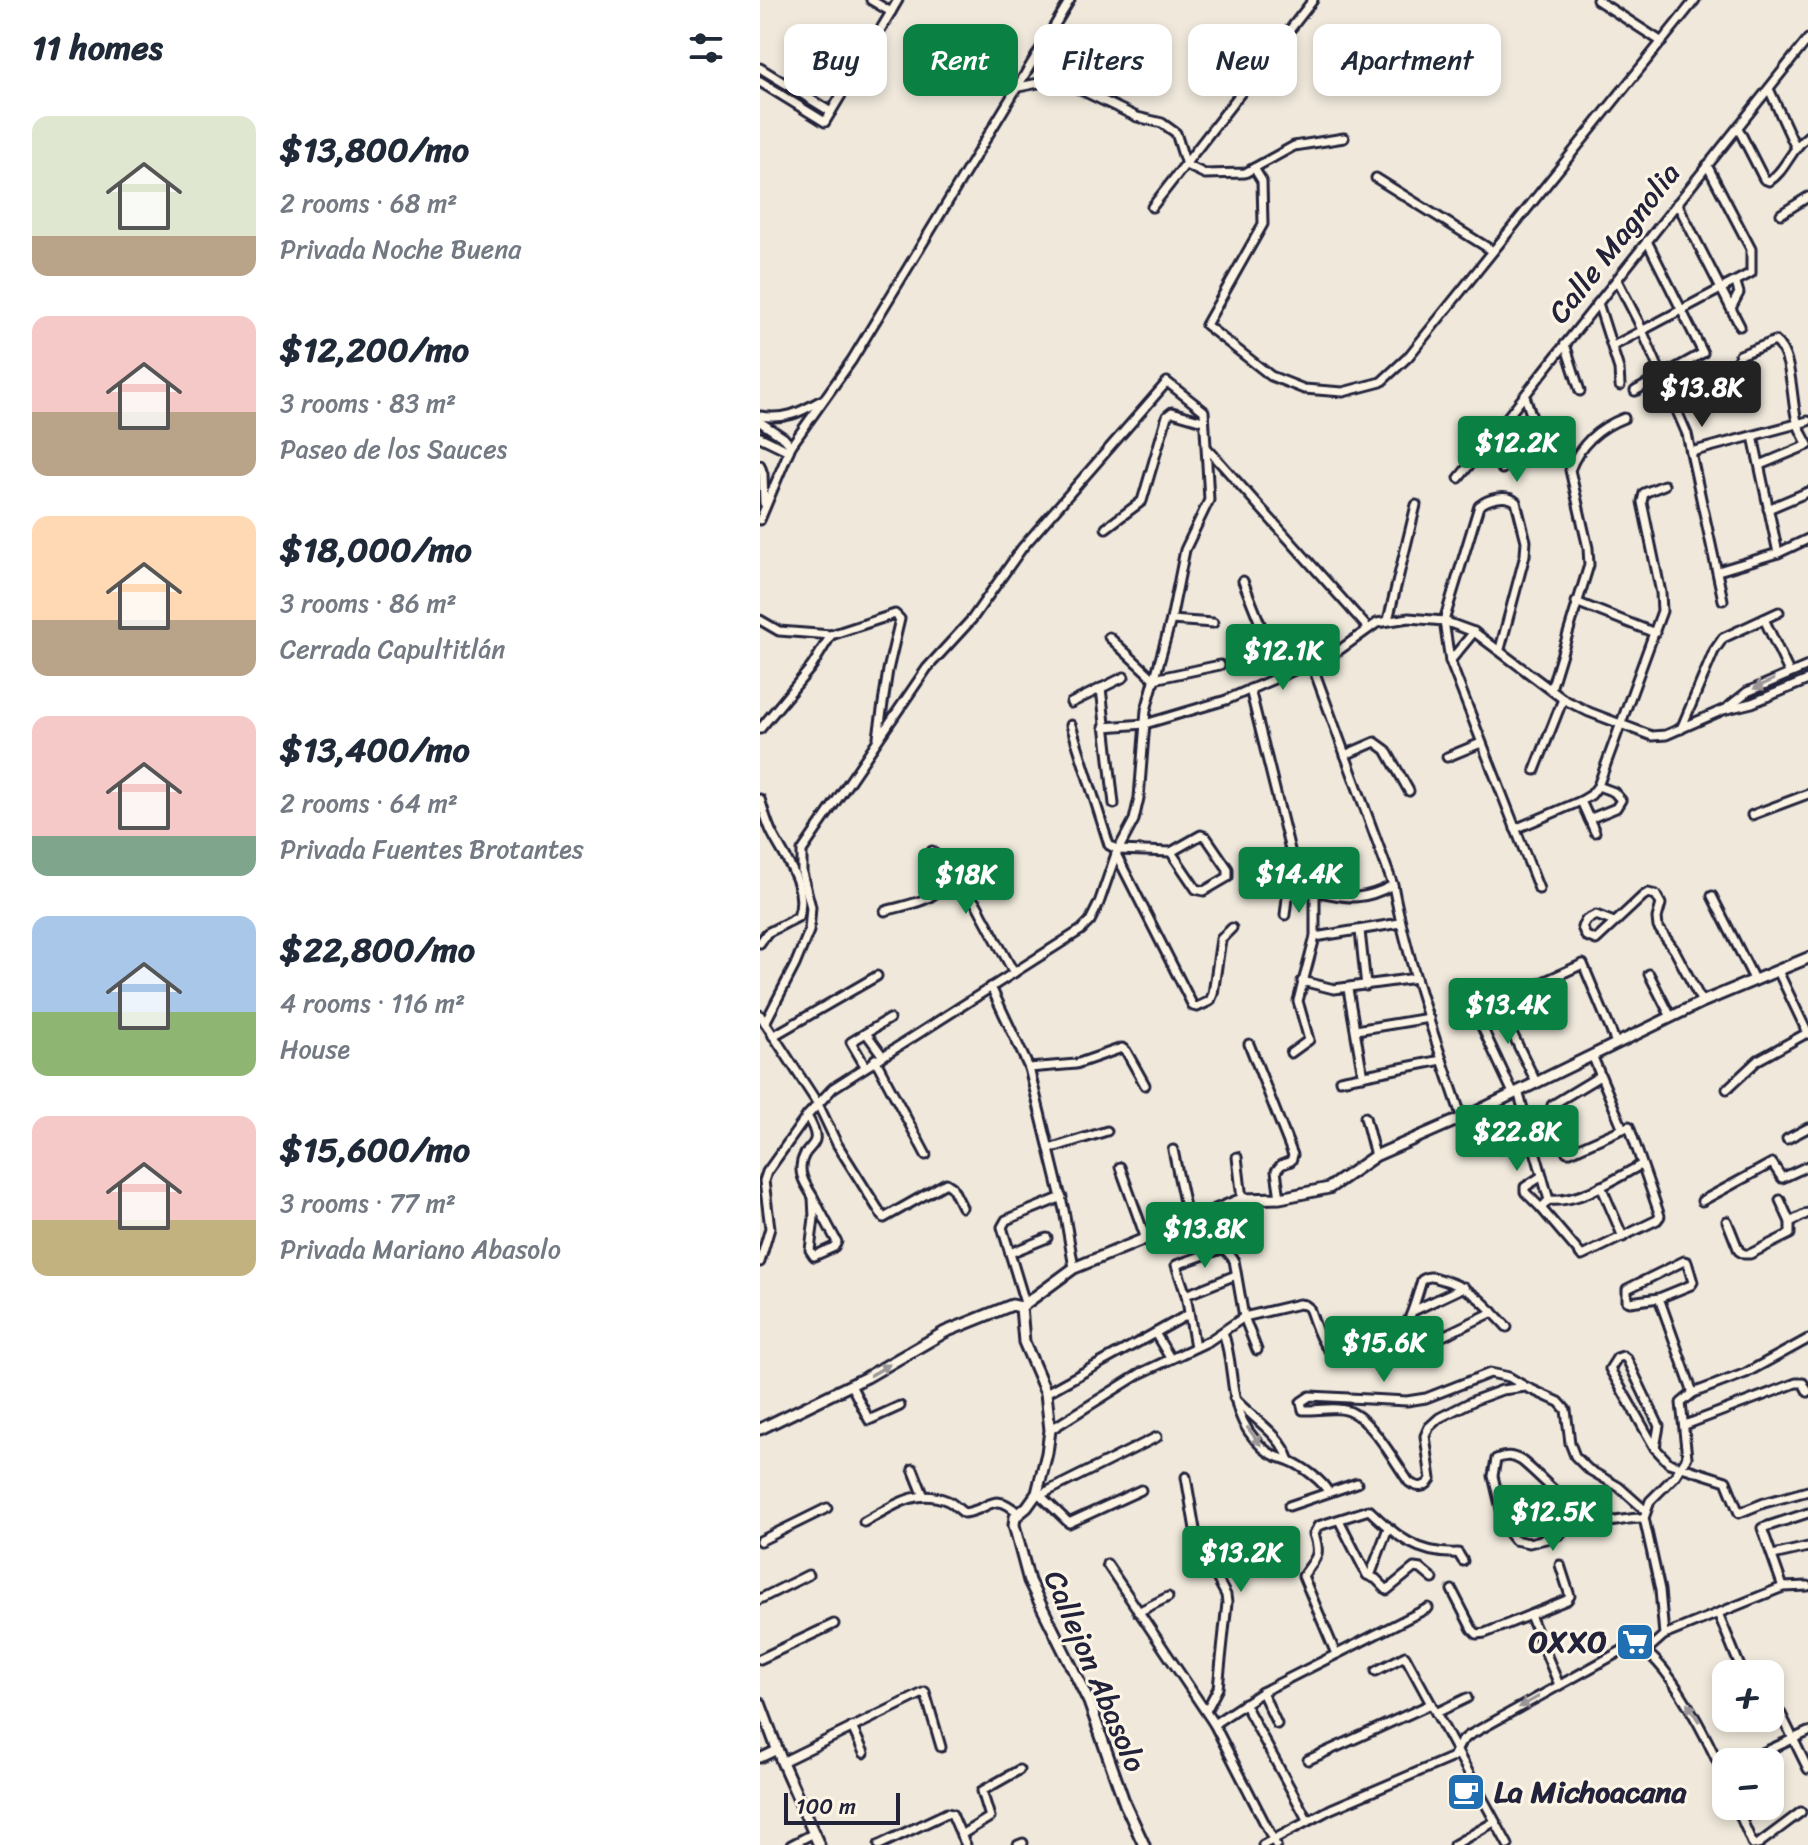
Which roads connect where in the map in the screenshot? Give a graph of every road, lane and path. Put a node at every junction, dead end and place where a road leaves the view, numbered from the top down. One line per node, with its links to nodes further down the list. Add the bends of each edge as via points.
1 (871, 0): 7 (street)
2 (898, 0): 7 (street)
3 (1070, 0): 12 (street)
4 (1313, 0): 19 (street)
5 (1597, 0): 9 (street)
6 (1695, 0): 9 (street)
7 (891, 12): 14 (street)
8 (1808, 39): 13 (street, Calle Magnolia)
9 (1662, 42): 28 (street)
10 (760, 68): 14 (street)
11 (760, 82): 14 (street, via 825,122)
12 (1019, 87): 19 (street, via 1058,79 1137,117 1162,123 1176,133); 46 (street)
13 (1769, 89): 15 (street, Calle Magnolia); 18 (street)
14 (831, 112)
15 (1738, 128): 18 (street, via 1769,181); 20 (street, Calle Magnolia)
16 (1808, 136): 18 (street)
17 (1344, 138): 21 (street, via 1294,146)
18 (1795, 146)
19 (1186, 165): 21 (street, via 1205,174); 25 (street)
20 (1707, 165): 24 (street, Calle Magnolia); 30 (street, via 1751,249 1748,277)
21 (1254, 168): 28 (street, via 1262,181 1263,224 1206,325 1271,376 1304,389 1343,392 1381,382 1408,357)
22 (1376, 178): 28 (street)
23 (1808, 197): 26 (street)
24 (1677, 203): 27 (street, Calle Magnolia); 31 (street)
25 (1152, 207)
26 (1781, 214)
27 (1647, 241): 29 (street, Calle Magnolia); 34 (street)
28 (1493, 251)
29 (1617, 280): 32 (street, Calle Magnolia); 36 (street)
30 (1736, 283): 31 (street); 33 (street, via 1739,293)
31 (1721, 290): 33 (street); 34 (street)
32 (1598, 303): 37 (street, Calle Magnolia); 38 (street)
33 (1731, 308): 35 (street)
34 (1682, 310): 36 (street); 39 (street, via 1703,350)
35 (1740, 326)
36 (1643, 331): 38 (street); 40 (street)
37 (1565, 344): 42 (street); 45 (street, Calle Magnolia)
38 (1613, 346): 41 (street)
39 (1688, 362): 40 (street); 47 (street)
40 (1662, 376): 43 (street); 59 (street)
41 (1620, 386)
42 (1580, 391)
43 (1635, 391)
44 (1750, 392): 52 (street, via 1740,355 1779,343)
45 (1525, 396): 55 (street, Calle Magnolia); 60 (street)
46 (825, 398): 49 (street, via 796,415); 58 (street)
47 (1704, 416)
48 (1624, 418): 77 (street, via 1594,433 1570,470 1589,565)
49 (760, 419): 58 (street)
50 (1203, 421): 57 (street); 71 (street, via 1172,412 1167,416 1142,501); 112 (street, via 1204,411 1167,382 1022,548)
51 (1808, 421): 52 (street)
52 (1797, 424): 53 (street); 56 (street)
53 (1753, 436): 59 (street); 62 (street)
54 (760, 437): 58 (street)
55 (1490, 440): 63 (street); 64 (street, Calle Magnolia)
56 (1808, 445): 62 (street)
57 (1207, 448): 81 (street, via 1209,500 1185,550); 85 (street)
58 (790, 449): 68 (street)
59 (1691, 452): 74 (street)
60 (1545, 458)
61 (760, 465): 68 (street)
62 (1760, 465): 69 (street)
63 (1502, 469)
64 (1459, 478)
65 (1664, 485): 87 (street, via 1644,493 1642,502 1661,593)
66 (1808, 492): 69 (street)
67 (1416, 505): 82 (street)
68 (765, 508): 70 (street)
69 (1768, 509): 73 (street)
70 (760, 520)
71 (1106, 528)
72 (1808, 539): 73 (street)
73 (1778, 553): 74 (street)
74 (1718, 571): 76 (street)
75 (1243, 581): 96 (street)
76 (1723, 600)
77 (1576, 602): 87 (street); 102 (street)
78 (1779, 612): 79 (street)
79 (1764, 619): 95 (street); 111 (street, via 1723,638)
80 (760, 620): 88 (street, via 779,631)
81 (1171, 620): 84 (street); 98 (street)
82 (1388, 620): 83 (street); 85 (street)
83 (1444, 621): 86 (street); 90 (street, via 1479,506 1512,499 1526,541 1525,555); 91 (street)
84 (1213, 623)
85 (1368, 628): 92 (street, via 1351,644)
86 (1474, 632): 90 (street); 91 (street)
87 (1655, 633): 108 (street)
88 (831, 635): 110 (street); 112 (street, via 895,614 900,619)
89 (1109, 637): 98 (street)
90 (1500, 649): 102 (street)
91 (1450, 661): 113 (street)
92 (1311, 662): 96 (street); 114 (street)
93 (1220, 665): 98 (street)
94 (1808, 666): 95 (street)
95 (1789, 672): 105 (street, one-way to 105)
96 (1281, 676): 101 (street)
97 (1124, 677): 100 (street)
98 (1154, 679): 106 (street)
99 (1808, 680): 105 (street)
100 (1101, 688): 104 (street); 109 (street)
101 (1250, 689): 106 (street); 130 (street)
102 (1551, 689): 103 (street)
103 (1563, 699): 108 (street); 116 (street)
104 (1071, 703)
105 (1723, 710): 111 (street)
106 (1145, 724): 109 (street); 128 (street, via 1139,798)
107 (1071, 725): 128 (street, via 1109,845)
108 (1621, 725): 111 (street, via 1652,736); 117 (street)
109 (1104, 727): 122 (street)
110 (760, 729)
111 (1681, 729)
112 (878, 739): 161 (street, via 802,851 811,907 809,931)
113 (1481, 743): 115 (street); 125 (street)
114 (1345, 755): 118 (street, via 1375,742 1386,750); 132 (street)
115 (1447, 757)
116 (1535, 770)
117 (1598, 786): 121 (street); 124 (street, via 1614,792 1620,805)
118 (1409, 791)
119 (1808, 794): 123 (street)
120 (760, 799): 143 (street, via 772,834 791,861 803,905 798,917 767,933)
121 (1581, 801): 124 (street); 125 (street)
122 (1114, 804)
123 (1752, 815)
124 (1589, 819): 126 (street)
125 (1515, 829): 133 (street)
126 (1595, 832)
127 (932, 851): 131 (street)
128 (1117, 852): 129 (street); 140 (street, via 1193,1006 1210,1001 1221,939); 146 (street, via 1090,921)
129 (1171, 852): 129 (street, via 1196,889 1204,891 1228,877 1206,837)
130 (1291, 854)
131 (952, 875): 136 (street, via 930,897); 146 (street, via 977,905)
132 (1393, 885): 134 (street, via 1353,899); 139 (street)
133 (1539, 889)
134 (1315, 891): 137 (street, via 1291,892); 142 (street)
135 (1712, 896): 151 (street)
136 (885, 911)
137 (1285, 915)
138 (1614, 922): 157 (street, via 1643,896 1656,895 1661,904 1658,927)
139 (1400, 923): 141 (street); 149 (street)
140 (1232, 928)
141 (1360, 931): 142 (street); 152 (street)
142 (1315, 937): 150 (street)
143 (760, 943)
144 (1808, 958): 145 (street)
145 (1778, 971): 151 (street); 165 (street)
146 (1014, 973): 153 (street)
147 (1649, 974): 159 (street)
148 (877, 976): 166 (street)
149 (1416, 978): 152 (street); 160 (street)
150 (1302, 981): 155 (street); 169 (street, via 1298,1001 1309,1040)
151 (1755, 981): 157 (street)
152 (1366, 986): 155 (street)
153 (991, 987): 171 (street); 174 (street)
154 (1532, 987): 167 (street, via 1583,964)
155 (1348, 989): 163 (street)
156 (1495, 998): 178 (street)
157 (1702, 1002): 159 (street)
158 (1475, 1012): 181 (street)
159 (1671, 1017): 167 (street)
160 (1429, 1018): 163 (street); 172 (street)
161 (762, 1019): 166 (street)
162 (889, 1019): 164 (street)
163 (1356, 1030): 175 (street)
164 (866, 1033): 171 (street); 173 (street, via 851,1042)
165 (1808, 1034): 180 (street, via 1758,1060)
166 (773, 1036): 182 (street)
167 (1616, 1043): 170 (street)
168 (1249, 1044): 203 (street, via 1293,1155 1276,1171)
169 (1291, 1053)
170 (1592, 1055): 176 (street); 178 (street)
171 (878, 1057): 173 (street); 192 (street)
172 (1442, 1060): 175 (street); 185 (street)
173 (865, 1066): 182 (street)
174 (1029, 1068): 179 (street, via 1076,1064 1122,1048); 190 (street)
175 (1363, 1076): 177 (street)
176 (1600, 1076): 187 (street); 187 (street, via 1552,1105 1562,1147 1570,1152)
177 (1340, 1080)
178 (1536, 1082): 181 (street)
179 (1145, 1085)
180 (1727, 1089)
181 (1515, 1092): 185 (street); 198 (street)
182 (818, 1104): 183 (street); 208 (street, via 884,1218 946,1183)
183 (807, 1116): 199 (street); 201 (street, via 816,1141 801,1172)
184 (1365, 1117): 193 (street)
185 (1462, 1118): 193 (street)
186 (1808, 1128): 189 (street)
187 (1623, 1129): 195 (street, via 1629,1126)
188 (1107, 1131): 190 (street)
189 (1787, 1139)
190 (1049, 1149): 202 (street)
191 (1173, 1150): 211 (street)
192 (926, 1155)
193 (1375, 1156): 203 (street, via 1329,1188)
194 (1237, 1157): 204 (street)
195 (1641, 1165): 200 (street); 214 (street, via 1660,1216)
196 (1808, 1166): 207 (street, via 1782,1178 1772,1163)
197 (1120, 1167): 216 (street)
198 (1542, 1176): 205 (street); 209 (street, via 1525,1187)
199 (762, 1182): 218 (street, via 770,1228)
200 (1601, 1186): 205 (street, via 1561,1201); 214 (street)
201 (813, 1197): 201 (street, via 837,1242 814,1256 810,1250)
202 (1062, 1197): 217 (street, via 1006,1220 1002,1227); 219 (street)
203 (1280, 1198): 204 (street)
204 (1242, 1199): 211 (street)
205 (1549, 1200): 209 (street)
206 (1780, 1200): 213 (street)
207 (1702, 1201)
208 (962, 1207)
209 (1541, 1208): 214 (street, via 1582,1256)
210 (1808, 1213): 213 (street)
211 (1188, 1221): 216 (street)
212 (1727, 1221): 213 (street, via 1744,1254 1784,1239 1792,1231)
213 (1790, 1222)
214 (1623, 1237)
215 (1047, 1238): 217 (street)
216 (1146, 1239): 219 (street)
217 (1010, 1253): 224 (street)
218 (760, 1262)
219 (1074, 1268): 224 (street)
220 (1236, 1275): 222 (street); 222 (street, via 1234,1260 1224,1248 1176,1265); 228 (street)
221 (1464, 1287): 225 (street); 225 (street, via 1425,1277); 226 (street)
222 (1186, 1295): 227 (street)
223 (1659, 1298): 223 (street, via 1691,1285 1687,1262 1627,1289 1630,1302); 241 (street)
224 (1023, 1305): 237 (street, one-way to 224, via 945,1332); 240 (street, via 1024,1342)
225 (1413, 1311): 228 (street, via 1404,1332 1369,1358 1325,1346 1305,1305)
226 (1493, 1312): 229 (street); 233 (street)
227 (1189, 1314): 231 (street); 234 (street)
228 (1244, 1317): 230 (street); 235 (street)
229 (1507, 1327)
230 (1223, 1332): 234 (street); 242 (street, via 1232,1366)
231 (1155, 1333): 236 (street); 240 (street)
232 (1808, 1339): 241 (street, via 1746,1373)
233 (1424, 1345)
234 (1195, 1347): 236 (street)
235 (1257, 1350)
236 (1170, 1358): 246 (street)
237 (851, 1385): 243 (street, via 869,1420); 245 (street)
238 (1526, 1387): 238 (street, via 1475,1400 1429,1427 1425,1436 1431,1479 1422,1487 1409,1482 1352,1412 1308,1411 1301,1406 1310,1396 1426,1398 1490,1373); 264 (street, via 1559,1402 1566,1410 1575,1456 1619,1487)
239 (1808, 1392): 244 (street, via 1803,1383 1796,1383)
240 (1046, 1393): 246 (street)
241 (1693, 1393): 244 (street, via 1681,1403)
242 (1232, 1396): 249 (street, via 1277,1437); 249 (street, one-way to 249, via 1261,1446)
243 (900, 1406)
244 (1685, 1425): 250 (street, via 1687,1457)
245 (760, 1429)
246 (1050, 1430): 258 (street)
247 (1157, 1437): 258 (street)
248 (1655, 1448): 248 (street, via 1610,1369 1617,1358 1627,1359 1659,1426); 250 (street, via 1669,1463)
249 (1290, 1461): 256 (street, via 1318,1478)
250 (1682, 1467): 255 (street, via 1726,1481 1739,1513); 264 (street, via 1650,1501)
251 (913, 1469): 257 (street)
252 (1186, 1477): 299 (street, via 1197,1541 1227,1603 1218,1688)
253 (1357, 1483): 256 (street)
254 (1141, 1490): 258 (street, via 1074,1523)
255 (1808, 1491)
256 (1328, 1492): 259 (street)
257 (923, 1494): 261 (street, via 950,1502 964,1513 1000,1501); 266 (street)
258 (1038, 1494): 261 (street)
259 (1289, 1506)
260 (827, 1508): 268 (street)
261 (1018, 1513): 329 (street, Callejon Abasolo, via 1014,1525 1029,1581 1089,1702)
262 (1578, 1513): 262 (street, via 1522,1461 1504,1455 1496,1459 1493,1476 1506,1530 1514,1540 1529,1543 1554,1537); 264 (street, via 1602,1522)
263 (1808, 1513): 270 (street, via 1762,1528)
264 (1645, 1514): 287 (street)
265 (1339, 1520): 267 (street, via 1369,1510); 275 (street); 289 (street, via 1315,1529 1317,1556 1303,1576)
266 (864, 1522)
267 (1388, 1528): 271 (street, via 1414,1547 1458,1553); 275 (street)
268 (760, 1541)
269 (1808, 1547): 270 (street)
270 (1773, 1555): 277 (street)
271 (1463, 1561)
272 (1107, 1564): 283 (street)
273 (1560, 1565): 285 (street, via 1570,1596)
274 (808, 1575): 281 (street)
275 (1370, 1576): 276 (street, via 1387,1590 1414,1568)
276 (1433, 1579)
277 (1783, 1587): 278 (street); 284 (street)
278 (1807, 1587)
279 (1452, 1590): 285 (street, via 1477,1634)
280 (1168, 1597): 283 (street)
281 (760, 1599)
282 (1428, 1608): 289 (street)
283 (1138, 1612): 299 (street)
284 (1718, 1613): 287 (street); 291 (street)
285 (1530, 1615): 293 (street)
286 (834, 1624): 290 (street)
287 (1664, 1635): 288 (street)
288 (1646, 1651): 293 (street, via 1625,1647); 308 (street, one-way to 288, via 1693,1710)
289 (1336, 1654): 294 (street)
290 (760, 1659)
291 (1737, 1660)
292 (1376, 1671): 298 (street, via 1405,1656)
293 (1559, 1685): 311 (street, one-way to 311, via 1468,1736)
294 (1262, 1692): 297 (street); 303 (street)
295 (1467, 1698): 300 (street)
296 (760, 1703): 310 (street)
297 (1244, 1703): 302 (street); 320 (street)
298 (1431, 1704): 300 (street); 314 (street)
299 (1206, 1711): 302 (street)
300 (1436, 1713): 311 (street)
301 (1784, 1720): 306 (street)
302 (1214, 1724): 324 (street)
303 (1277, 1724)
304 (852, 1727): 307 (street, via 925,1692); 312 (street); 315 (street)
305 (1808, 1732): 306 (street)
306 (1793, 1738): 309 (street); 316 (street)
307 (941, 1747)
308 (1712, 1748)
309 (1772, 1748)
310 (777, 1750): 313 (street); 315 (street)
311 (1457, 1752): 320 (street); 321 (street)
312 (864, 1753)
313 (760, 1758)
314 (1308, 1760)
315 (782, 1762): 322 (street)
316 (1808, 1769)
317 (1019, 1770): 323 (street, via 982,1791 990,1817)
318 (1801, 1812): 333 (street)
319 (1743, 1820): 333 (street)
320 (1308, 1821): 324 (street)
321 (1494, 1822): 331 (street); 332 (street)
322 (814, 1833): 325 (street); 326 (street)
323 (961, 1835): 327 (street, via 947,1813); 328 (street)
324 (1274, 1842): 330 (street)
325 (791, 1845)
326 (819, 1845)
327 (879, 1845)
328 (966, 1845)
329 (1144, 1845)
330 (1263, 1845)
331 (1454, 1845)
332 (1508, 1845)
333 (1755, 1845)

